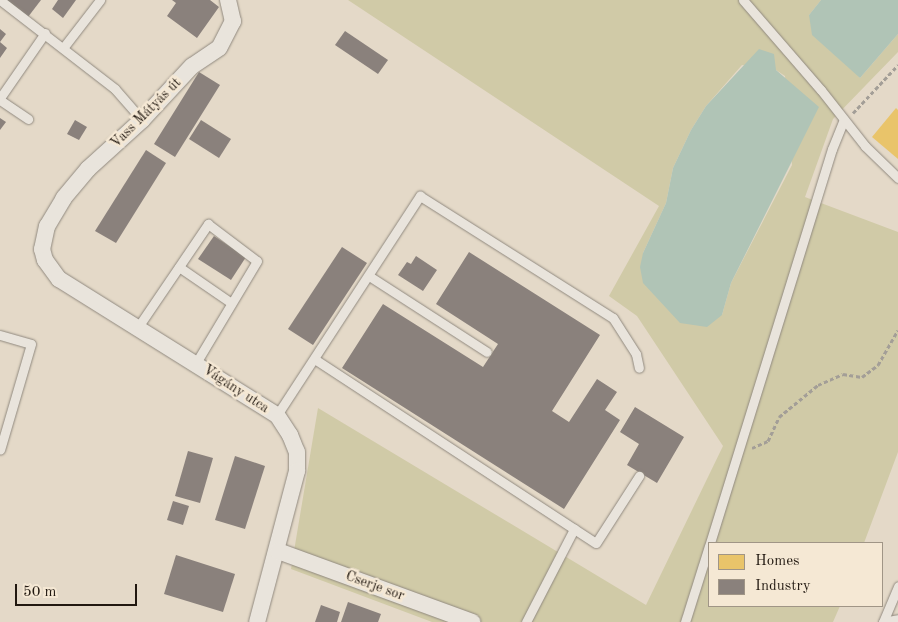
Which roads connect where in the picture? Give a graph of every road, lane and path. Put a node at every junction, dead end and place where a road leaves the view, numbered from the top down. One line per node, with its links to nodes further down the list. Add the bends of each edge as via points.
1 (0, 0): 5 (lane)
2 (100, 0): 6 (lane)
3 (228, 0): 10 (street, Vass Mátyás út, via 233,22 219,48 192,66)
4 (743, 0): 11 (lane)
5 (45, 34): 6 (lane); 8 (lane)
6 (63, 48): 10 (lane, via 114,89)
7 (898, 64): 11 (path, via 865,104)
8 (0, 99): 9 (lane)
9 (28, 119)
10 (142, 120): 13 (street, Vass Mátyás út, via 88,169)
11 (844, 120): 12 (lane); 26 (lane)
12 (898, 178)
13 (46, 226): 17 (street, Vágány utca, via 42,249 45,260 59,278)
14 (179, 266): 16 (lane); 16 (lane, via 208,224 257,260); 17 (lane)
15 (369, 276): 20 (lane); 21 (lane); 23 (lane, via 420,196 613,318 636,354)
16 (230, 302): 22 (lane)
17 (138, 327): 22 (street, Vágány utca)
18 (898, 330): 26 (path, via 878,365 862,377 843,374 818,385 779,417 768,441)
19 (0, 335): 25 (lane, via 30,344)
20 (488, 352)
21 (316, 360): 24 (lane); 28 (lane)
22 (196, 363): 24 (street, Vágány utca)
23 (638, 368)
24 (277, 416): 30 (street, Vágány utca, via 297,452 297,471)
25 (0, 450)
26 (739, 454): 29 (lane)
27 (639, 476): 28 (lane, via 596,543)
28 (574, 529): 36 (lane)
29 (711, 542)
30 (278, 550): 34 (street, Vágány utca); 35 (street, Cserje sor)
31 (708, 551): 37 (lane)
32 (898, 586): 38 (lane)
33 (898, 619): 38 (lane)
34 (257, 622)
35 (472, 622)
36 (526, 622)
37 (685, 622)
38 (883, 622)

